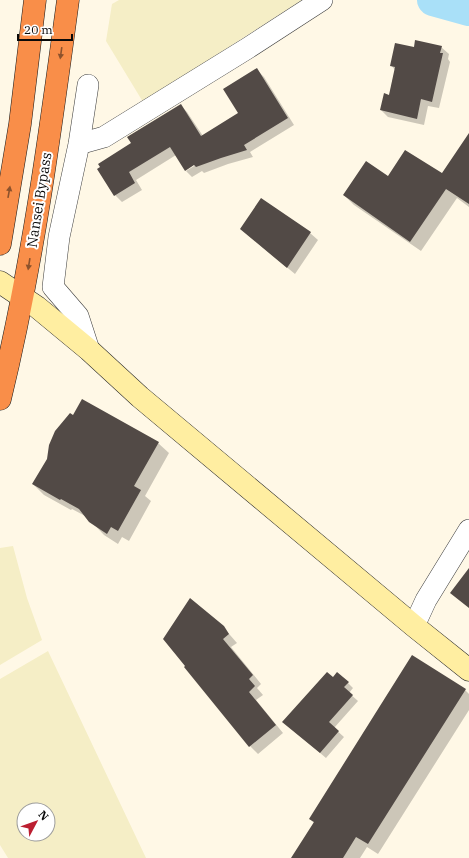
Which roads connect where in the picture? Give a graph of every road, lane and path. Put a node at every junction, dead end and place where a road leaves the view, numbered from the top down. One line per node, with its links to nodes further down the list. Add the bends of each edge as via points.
1 (35, 0): 6 (highway, one-way to 1, via 20,124)
2 (68, 0): 8 (highway, Nansei Bypass, one-way to 8, via 50,135)
3 (322, 0): 5 (street, via 104,137)
4 (88, 85): 5 (street)
5 (79, 144): 9 (street, via 59,237 53,286 78,316)
6 (0, 244)
7 (0, 282): 8 (street)
8 (23, 297): 9 (street); 10 (highway, Nansei Bypass)
9 (90, 350): 12 (street, via 140,397)
10 (0, 399)
11 (469, 530): 12 (street, via 426,600)
12 (414, 626): 13 (street)
13 (469, 670)

